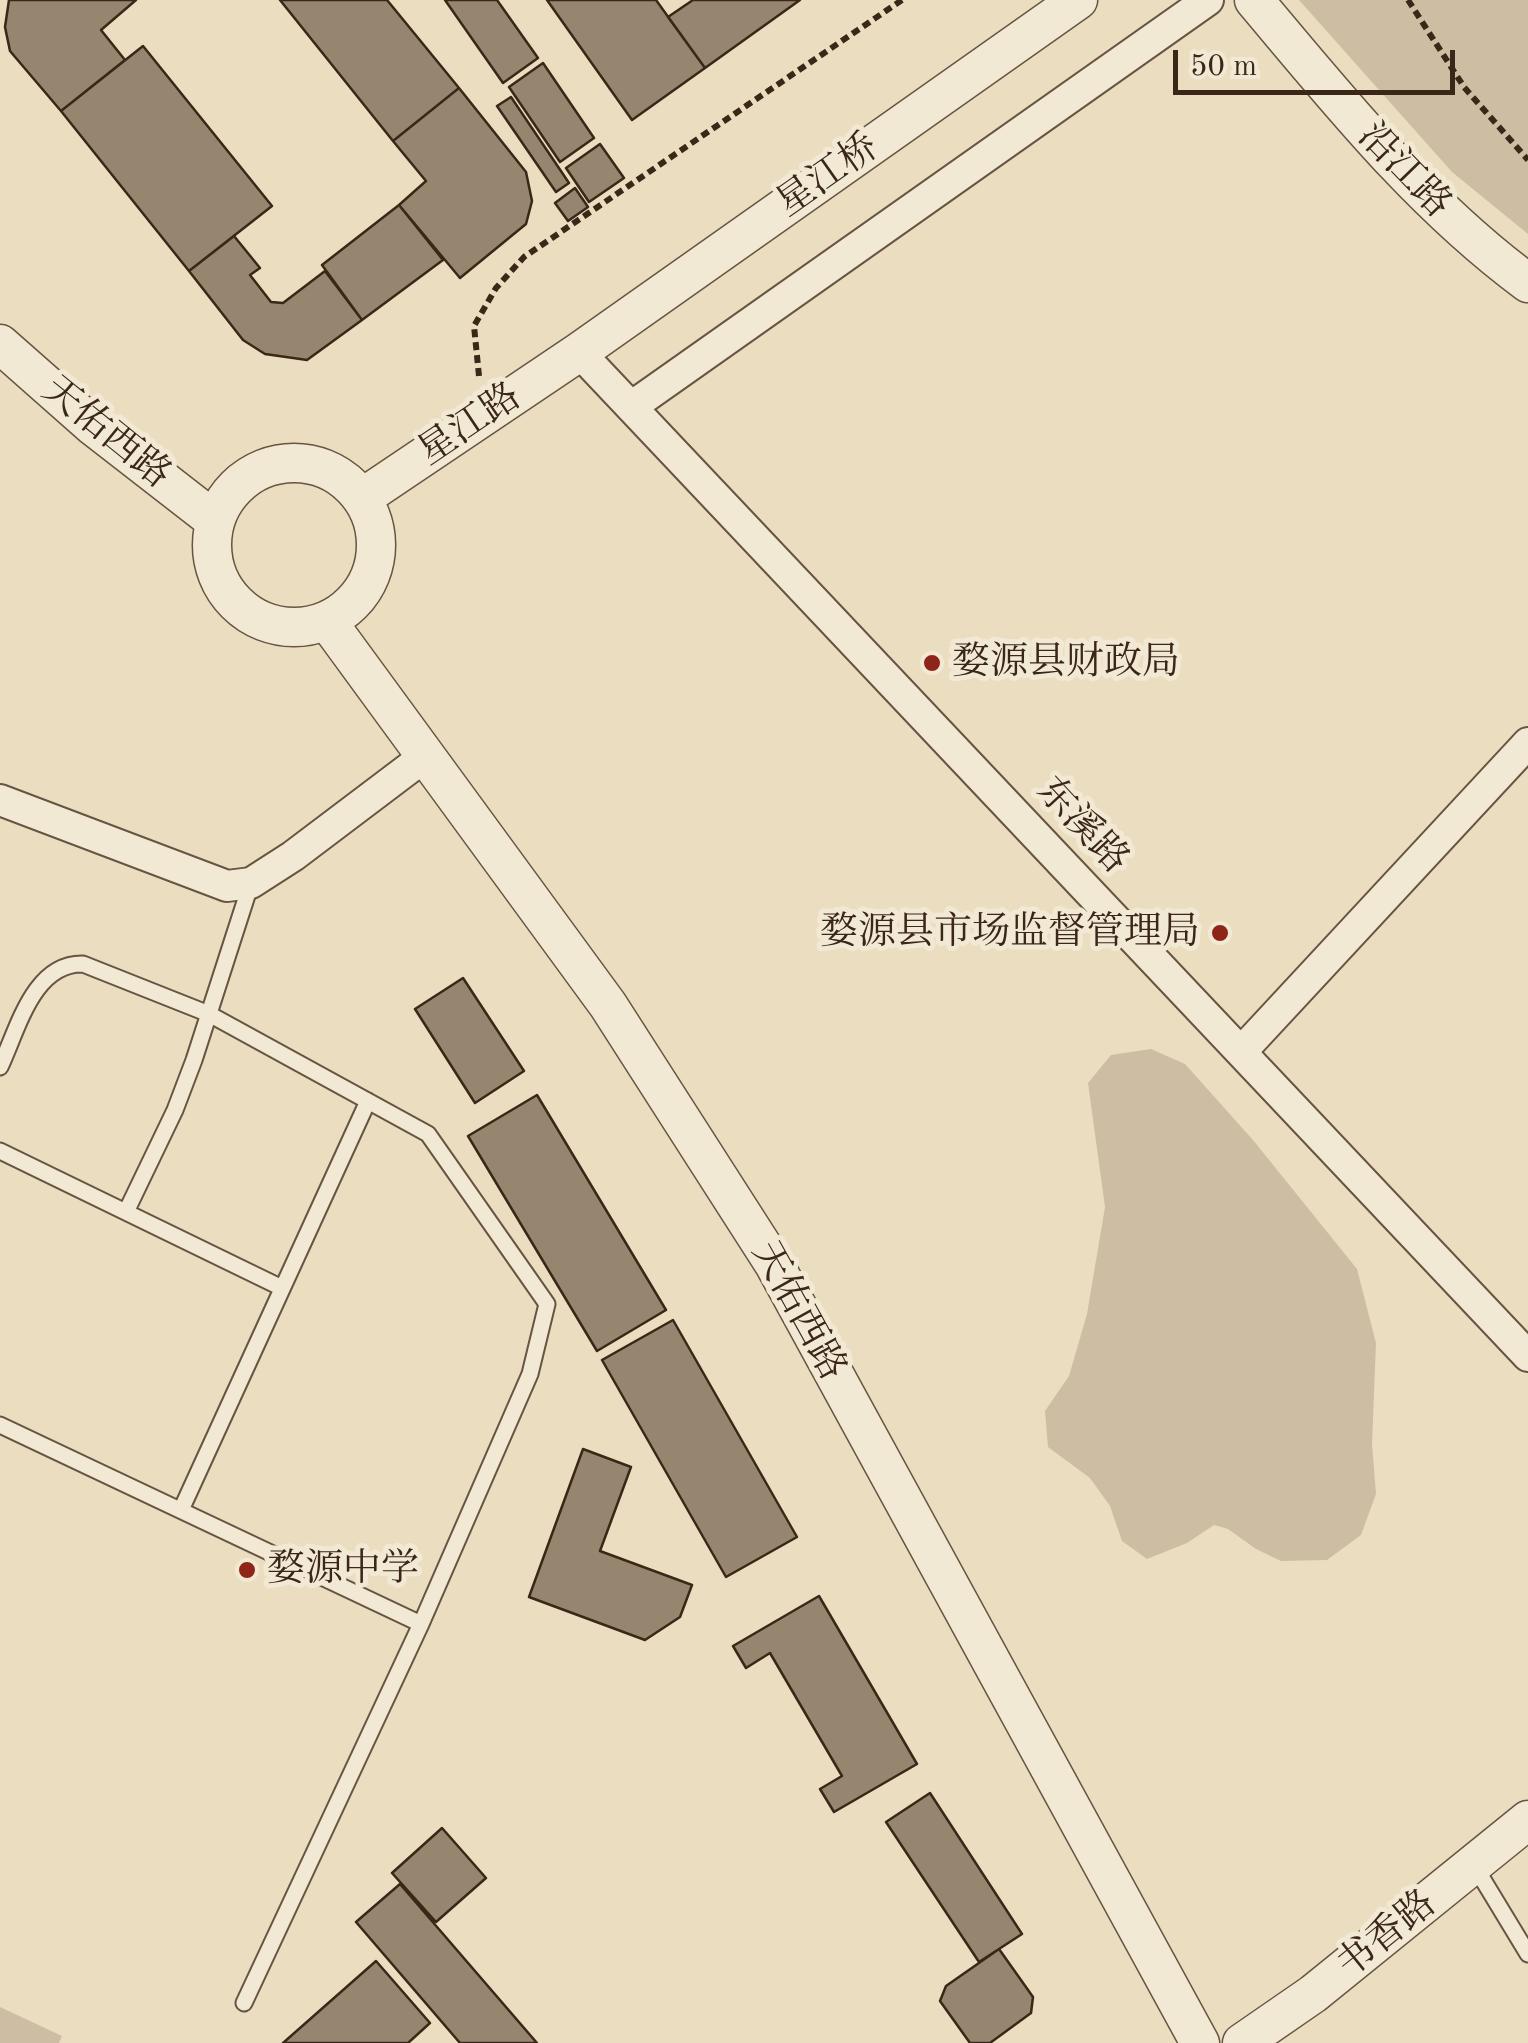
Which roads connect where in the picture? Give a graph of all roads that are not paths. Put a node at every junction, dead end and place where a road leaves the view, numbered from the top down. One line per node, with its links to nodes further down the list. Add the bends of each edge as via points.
1 (1078, 0): 6 (street, 星江桥)
2 (1208, 0): 7 (street)
3 (1254, 0): 4 (street, 沿江路, via 1429,200)
4 (1528, 283)
5 (0, 344): 9 (street, 天佑西路)
6 (578, 352): 7 (street, 东溪路); 8 (street, 星江路)
7 (631, 407): 16 (street, 东溪路)
8 (362, 498): 9 (street, via 320,466 294,462 245,478); 10 (street, via 377,544 373,568 364,590)
9 (214, 520): 10 (street, via 214,567 239,607 281,627)
10 (327, 621): 12 (street, 天佑西路)
11 (1528, 744): 16 (street)
12 (424, 757): 14 (street); 30 (street, 天佑西路, via 608,1005 774,1264)
13 (0, 800): 14 (street, via 227,886)
14 (251, 883): 15 (lane)
15 (209, 1014): 17 (lane, via 83,964 64,964 33,995); 18 (lane); 20 (lane, via 175,1110)
16 (1240, 1052): 22 (street, 东溪路)
17 (0, 1067)
18 (368, 1101): 21 (lane); 25 (lane, via 428,1134 547,1304 530,1374)
19 (0, 1150): 20 (lane)
20 (126, 1212): 21 (lane)
21 (282, 1288): 24 (lane)
22 (1528, 1356)
23 (0, 1424): 24 (lane)
24 (182, 1510): 25 (lane)
25 (422, 1624): 29 (lane)
26 (1528, 1820): 27 (street, 书香路)
27 (1474, 1866): 28 (lane); 31 (street, 书香路)
28 (1528, 1954)
29 (244, 2003)
30 (1200, 2043)
31 (1242, 2043)

